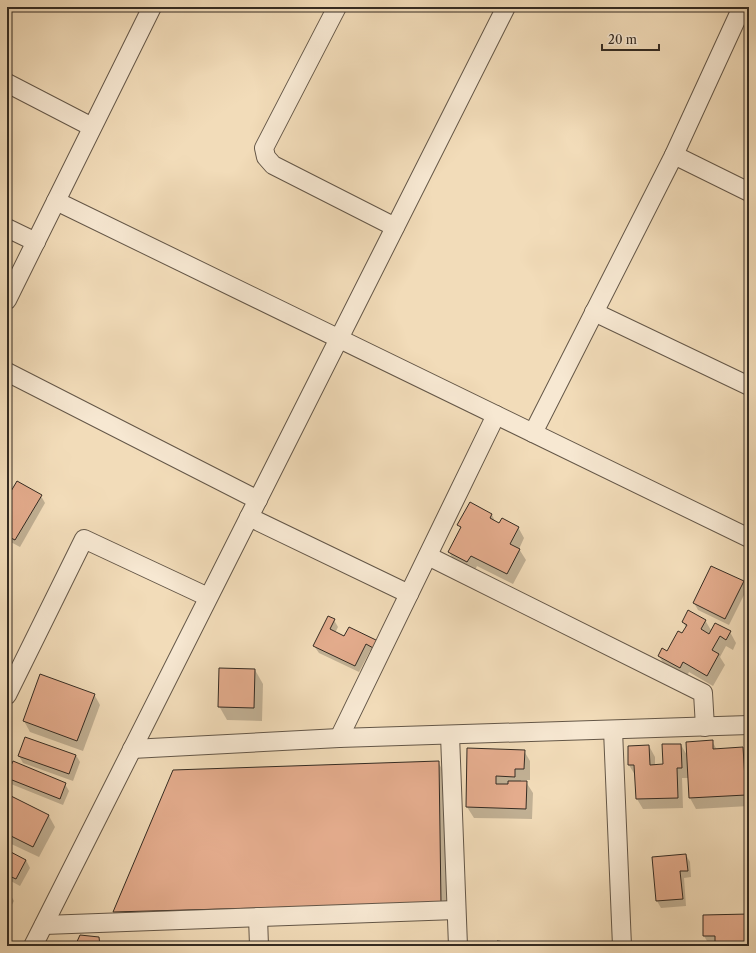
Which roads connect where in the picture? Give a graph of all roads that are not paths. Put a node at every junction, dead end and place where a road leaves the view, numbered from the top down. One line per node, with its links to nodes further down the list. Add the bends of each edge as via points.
1 (152, 7): 6 (street)
2 (337, 7): 10 (street, via 264,148 266,157 273,164)
3 (506, 7): 10 (street)
4 (742, 7): 7 (street)
5 (7, 83): 6 (street)
6 (92, 128): 9 (street)
7 (674, 154): 8 (street); 14 (street)
8 (749, 192)
9 (56, 201): 12 (street); 15 (street)
10 (395, 227): 15 (street)
11 (7, 228): 12 (street)
12 (36, 242): 13 (street)
13 (7, 300)
14 (594, 312): 17 (street); 19 (street)
15 (339, 339): 18 (street); 20 (street)
16 (7, 372): 20 (street)
17 (749, 386)
18 (496, 415): 19 (street); 23 (street)
19 (533, 433): 22 (street)
20 (258, 500): 21 (street)
21 (249, 517): 24 (street); 25 (street)
22 (749, 538)
23 (428, 556): 24 (street); 28 (street, via 703,692)
24 (409, 594): 31 (street)
25 (208, 598): 26 (street, via 84,539); 32 (street)
26 (7, 696)
27 (749, 725): 28 (street)
28 (705, 727): 29 (street)
29 (613, 730): 30 (street); 39 (street)
30 (450, 735): 31 (street); 33 (street)
31 (339, 738): 32 (street)
32 (132, 749): 35 (street)
33 (456, 910): 34 (street); 38 (street)
34 (258, 917): 35 (street); 37 (street)
35 (44, 925): 36 (street)
36 (33, 946)
37 (259, 946)
38 (458, 946)
39 (622, 946)

